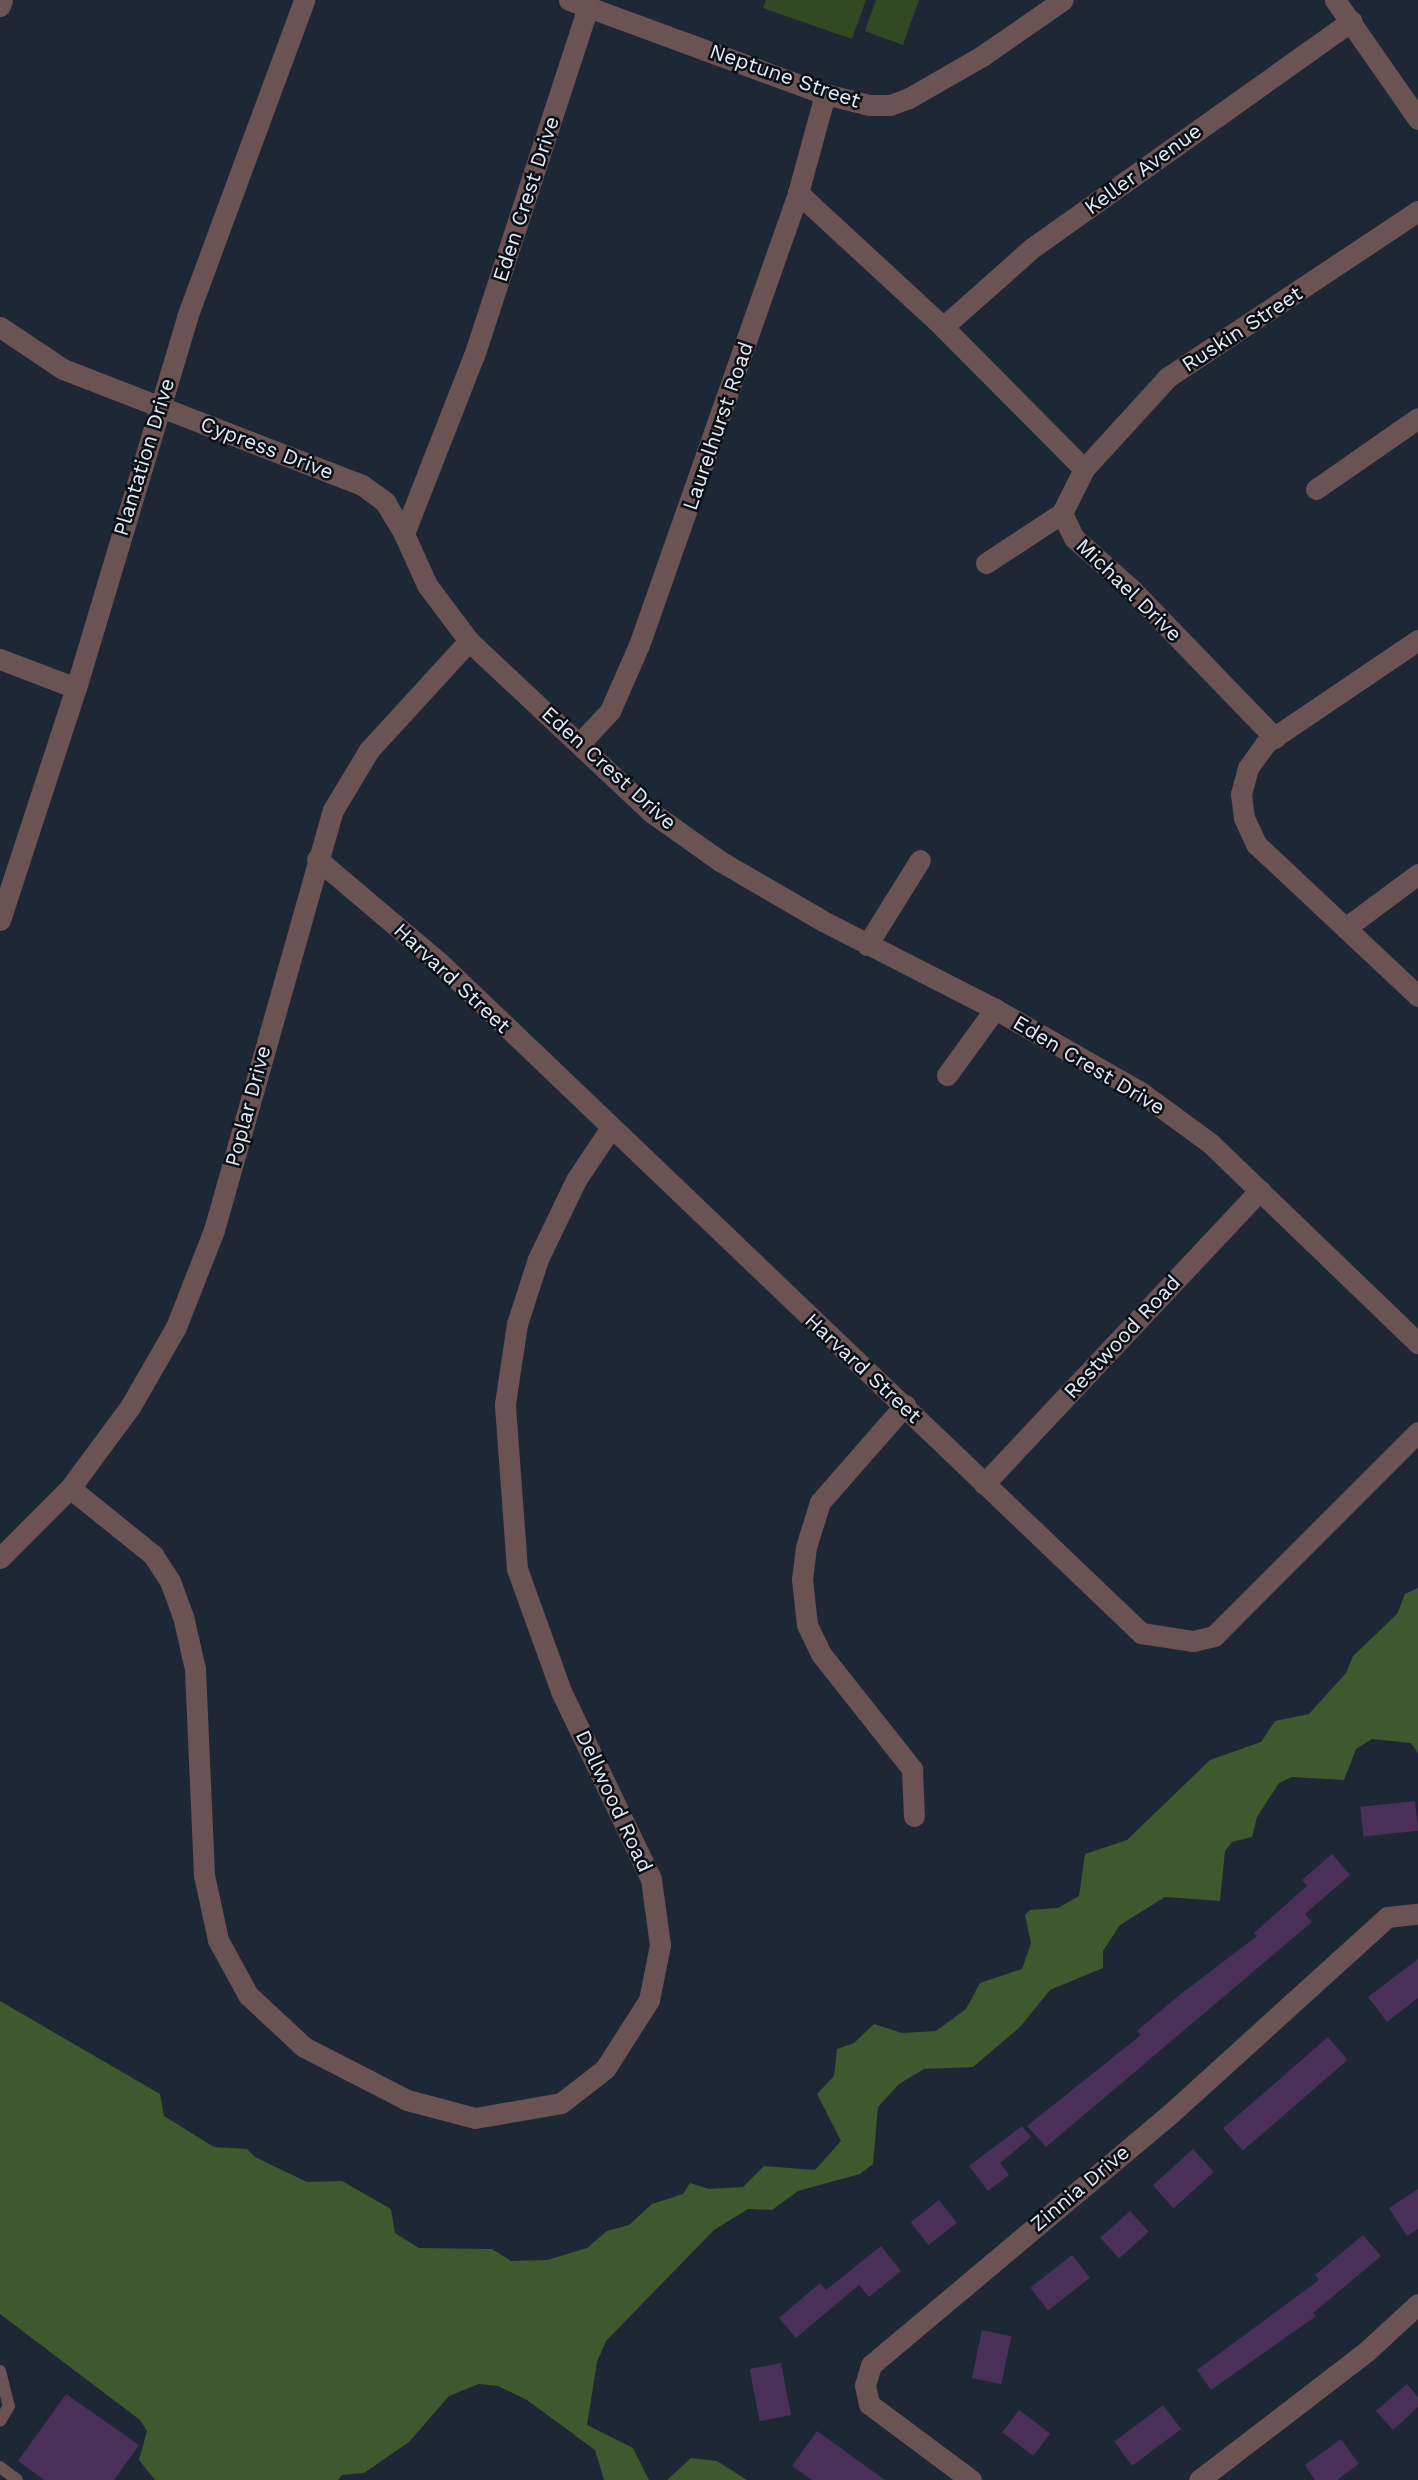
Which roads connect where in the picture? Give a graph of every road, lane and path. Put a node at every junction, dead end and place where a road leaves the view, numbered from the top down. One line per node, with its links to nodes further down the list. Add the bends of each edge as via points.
1 (2, 0): 6 (street)
2 (304, 0): 14 (street, Plantation Drive)
3 (1063, 0): 8 (street, Neptune Street, via 982,56 909,98 890,105 869,105)
4 (1335, 0): 7 (street)
5 (579, 4): 8 (street, Neptune Street); 19 (street, Eden Crest Drive, via 474,355)
6 (0, 6)
7 (1351, 21): 9 (street); 13 (street, Keller Avenue, via 1032,248)
8 (825, 94): 10 (street, Laurelhurst Road)
9 (1418, 119)
10 (798, 193): 13 (street); 26 (street, Laurelhurst Road, via 639,645 610,711)
11 (1418, 211): 16 (street, Ruskin Street, via 1168,377)
12 (0, 327): 14 (street, Cypress Drive, via 63,369)
13 (943, 327): 16 (street)
14 (158, 407): 19 (street, Cypress Drive, via 362,485 386,502); 24 (street, Plantation Drive)
15 (1418, 418): 17 (street)
16 (1084, 468): 18 (street)
17 (1316, 489)
18 (1062, 513): 20 (street); 25 (street, Michael Drive, via 1074,538 1130,588)
19 (404, 534): 22 (street, Eden Crest Drive, via 428,585)
20 (986, 563)
21 (1418, 640): 25 (street)
22 (469, 641): 26 (street, Eden Crest Drive); 27 (street, Poplar Drive, via 369,750 333,810)
23 (0, 659): 24 (street)
24 (76, 688): 30 (street, Plantation Drive)
25 (1275, 738): 31 (street, via 1248,768 1241,794 1244,818 1256,844)
26 (580, 743): 32 (street, Eden Crest Drive, via 651,812 720,861)
27 (317, 859): 36 (street, Harvard Street, via 440,962); 42 (street, Poplar Drive, via 214,1230 176,1327 131,1407)
28 (920, 860): 32 (street)
29 (1418, 874): 31 (street)
30 (0, 920)
31 (1348, 926): 33 (street)
32 (867, 945): 34 (street, Eden Crest Drive)
33 (1418, 996)
34 (995, 1009): 35 (street); 37 (street, Eden Crest Drive, via 1139,1091 1210,1143)
35 (947, 1075)
36 (610, 1129): 39 (street, Harvard Street); 42 (street, Dellwood Road, via 576,1180 538,1259 517,1324 505,1404 517,1569 561,1690 651,1879 660,1945 649,2000 605,2069 561,2103 475,2118 407,2100 304,2046 248,1995 218,1940 204,1875 195,1669 178,1605 153,1555)
37 (1260, 1190): 38 (street, Eden Crest Drive); 41 (street, Restwood Road)
38 (1418, 1343)
39 (905, 1405): 41 (street, Harvard Street); 44 (street, via 820,1502 802,1578 807,1625 821,1654 912,1769)
40 (1418, 1432): 41 (street, Harvard Street, via 1235,1618 1214,1636 1193,1642 1141,1633)
41 (984, 1484)
42 (70, 1488): 43 (street, Poplar Drive)
43 (0, 1558)
44 (914, 1816)
45 (1418, 1914): 51 (street, Zinnia Drive, via 1387,1917 1170,2113 871,2365 864,2385 869,2404)
46 (1418, 2305): 52 (street, via 1367,2351)
47 (0, 2371): 48 (lane, via 9,2406)
48 (0, 2421)
49 (0, 2468): 50 (lane)
50 (18, 2480)
51 (971, 2480)
52 (1199, 2480)

